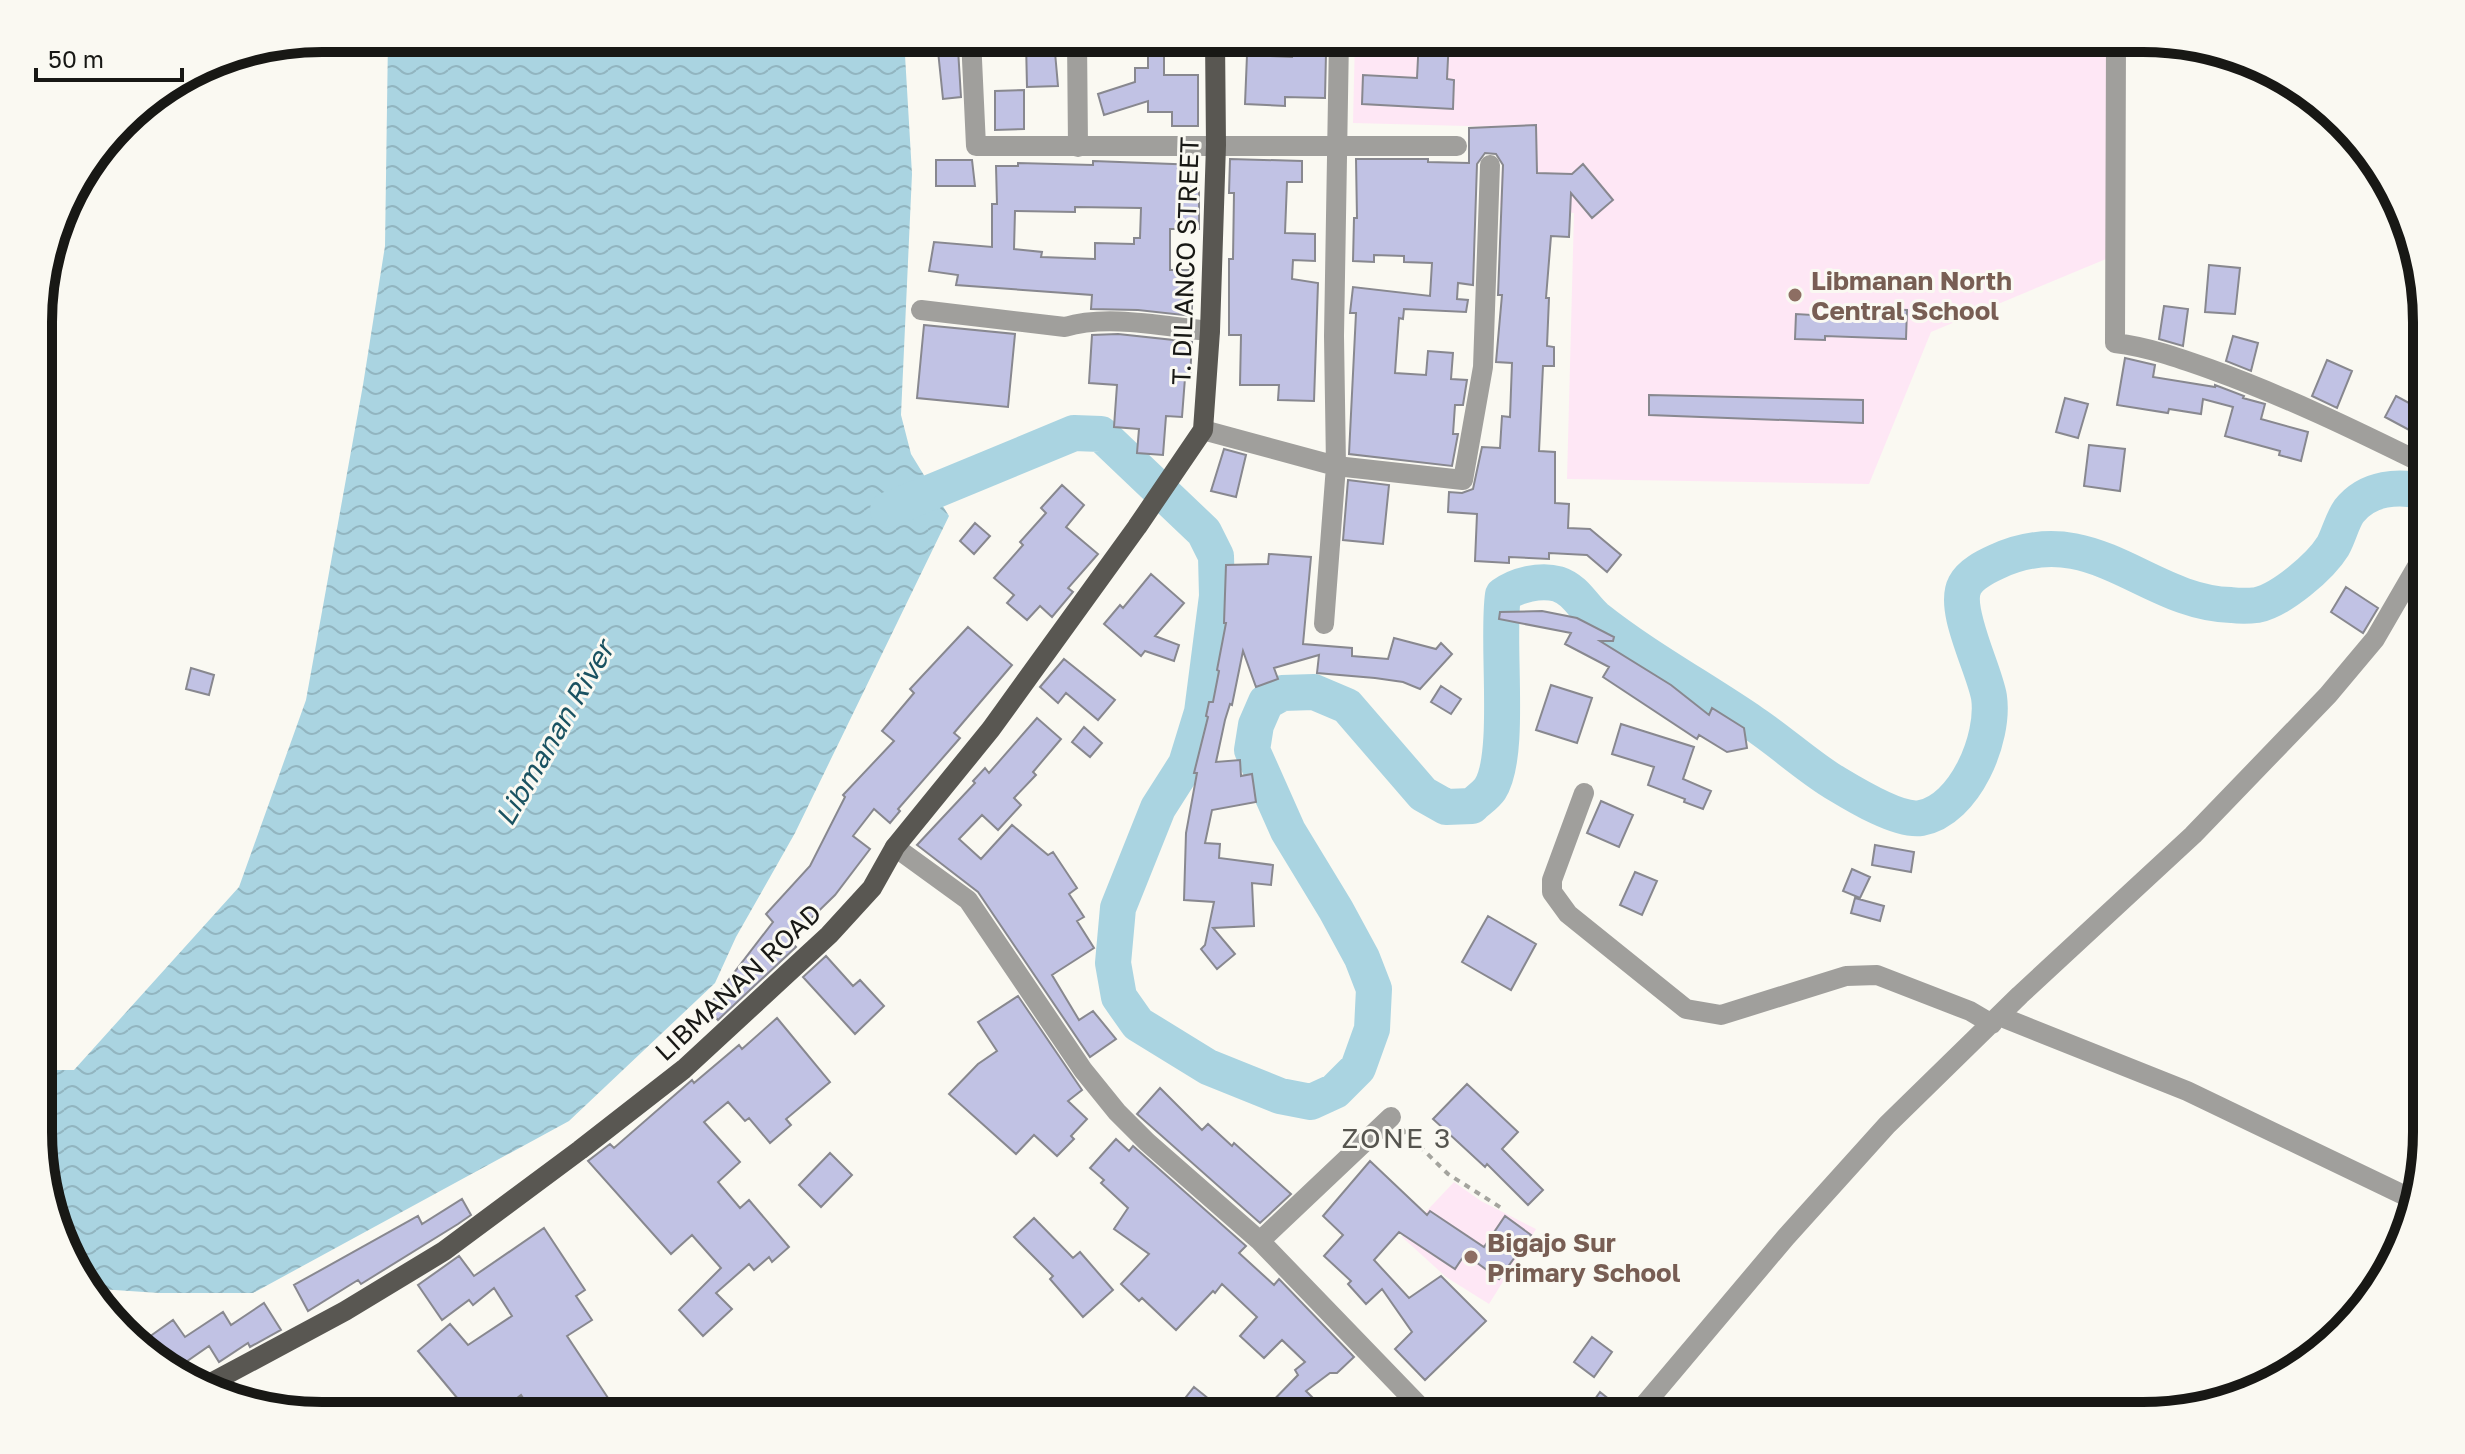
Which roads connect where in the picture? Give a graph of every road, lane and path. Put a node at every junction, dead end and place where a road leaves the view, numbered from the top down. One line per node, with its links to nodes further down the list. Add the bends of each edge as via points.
1 (972, 52): 8 (street, via 976,146)
2 (1077, 52): 8 (street)
3 (1215, 52): 6 (main road, T. DILANCO STREET)
4 (1339, 52): 9 (street)
5 (2116, 52): 14 (street, via 2115,343 2142,346 2250,384)
6 (1216, 145): 8 (street); 9 (street); 12 (main road, T. DILANCO STREET)
7 (1457, 146): 9 (street)
8 (1078, 147)
9 (1336, 148): 15 (street)
10 (1490, 165): 15 (street, via 1483,367 1463,480)
11 (921, 310): 12 (street, via 1053,326 1102,321)
12 (1210, 331): 13 (main road, T. DILANCO STREET)
13 (1203, 430): 15 (street); 19 (main road, LIBMANAN ROAD, via 991,729)
14 (2412, 458)
15 (1336, 466): 17 (street)
16 (2412, 575): 20 (street, via 2375,639 2328,695 2193,835)
17 (1324, 624)
18 (1584, 793): 20 (street, via 1552,892 1568,914 1686,1009 1721,1015 1862,974)
19 (895, 847): 24 (street, via 968,900 1117,1112); 25 (main road, LIBMANAN ROAD, via 872,888 829,935 661,1087 444,1251)
20 (1995, 1020): 22 (street, via 2187,1091); 27 (street, via 1837,1179)
21 (1391, 1117): 23 (path, via 1448,1174); 24 (street)
22 (2405, 1196)
23 (1503, 1209)
24 (1260, 1241): 26 (street)
25 (217, 1380)
26 (1415, 1401)
27 (1648, 1401)

